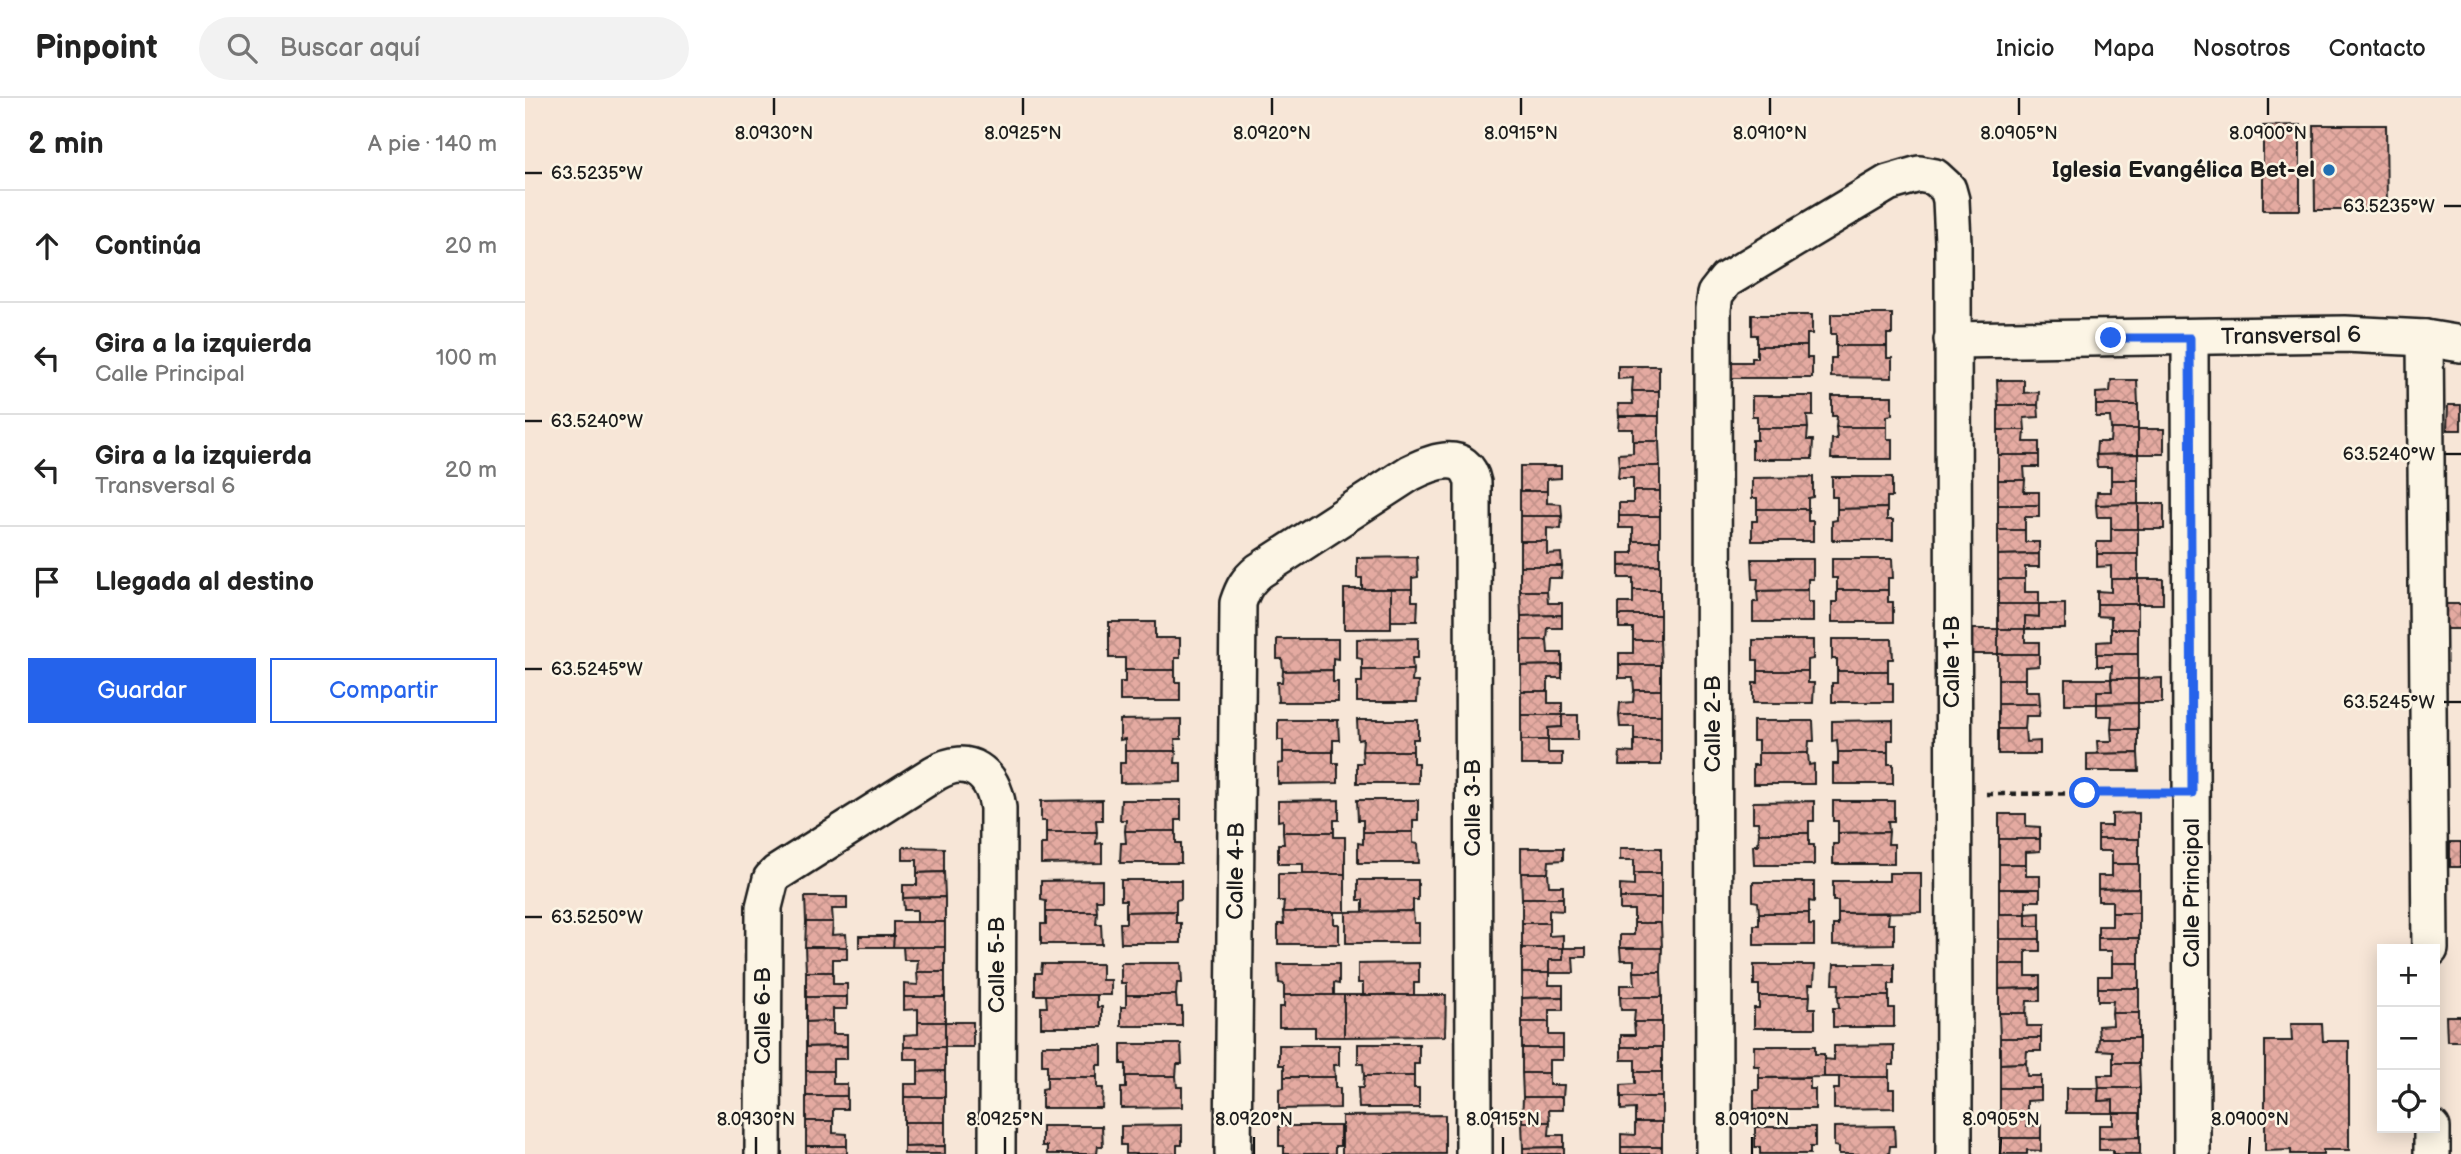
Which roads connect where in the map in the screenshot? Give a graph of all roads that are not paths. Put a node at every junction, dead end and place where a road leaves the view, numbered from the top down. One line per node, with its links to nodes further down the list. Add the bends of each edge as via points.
1 (1715, 294): 4 (street, Calle 1-B, via 1726,280 1888,183 1919,174 1935,177 1948,189 1951,200); 14 (street, Calle 2-B)
2 (2190, 338): 3 (street, Transversal 6, via 2345,334); 4 (street, Transversal 6); 16 (street, Calle Principal)
3 (2425, 338): 5 (street, Transversal 6); 8 (street)
4 (1952, 340): 15 (street, Calle 1-B)
5 (2461, 344)
6 (1243, 588): 12 (street, Calle 4-B, via 1238,603); 13 (street, Calle 3-B, via 1259,571 1409,473 1439,461 1457,462 1471,472)
7 (771, 879): 10 (street, Calle 6-B, via 764,907); 11 (street, Calle 5-B, via 945,767 960,764 989,779 998,808)
8 (2431, 944)
9 (2432, 1133): 17 (street)
10 (763, 1154)
11 (997, 1154)
12 (1233, 1154)
13 (1474, 1154)
14 (1714, 1154)
15 (1954, 1154)
16 (2193, 1154)
17 (2432, 1154)

